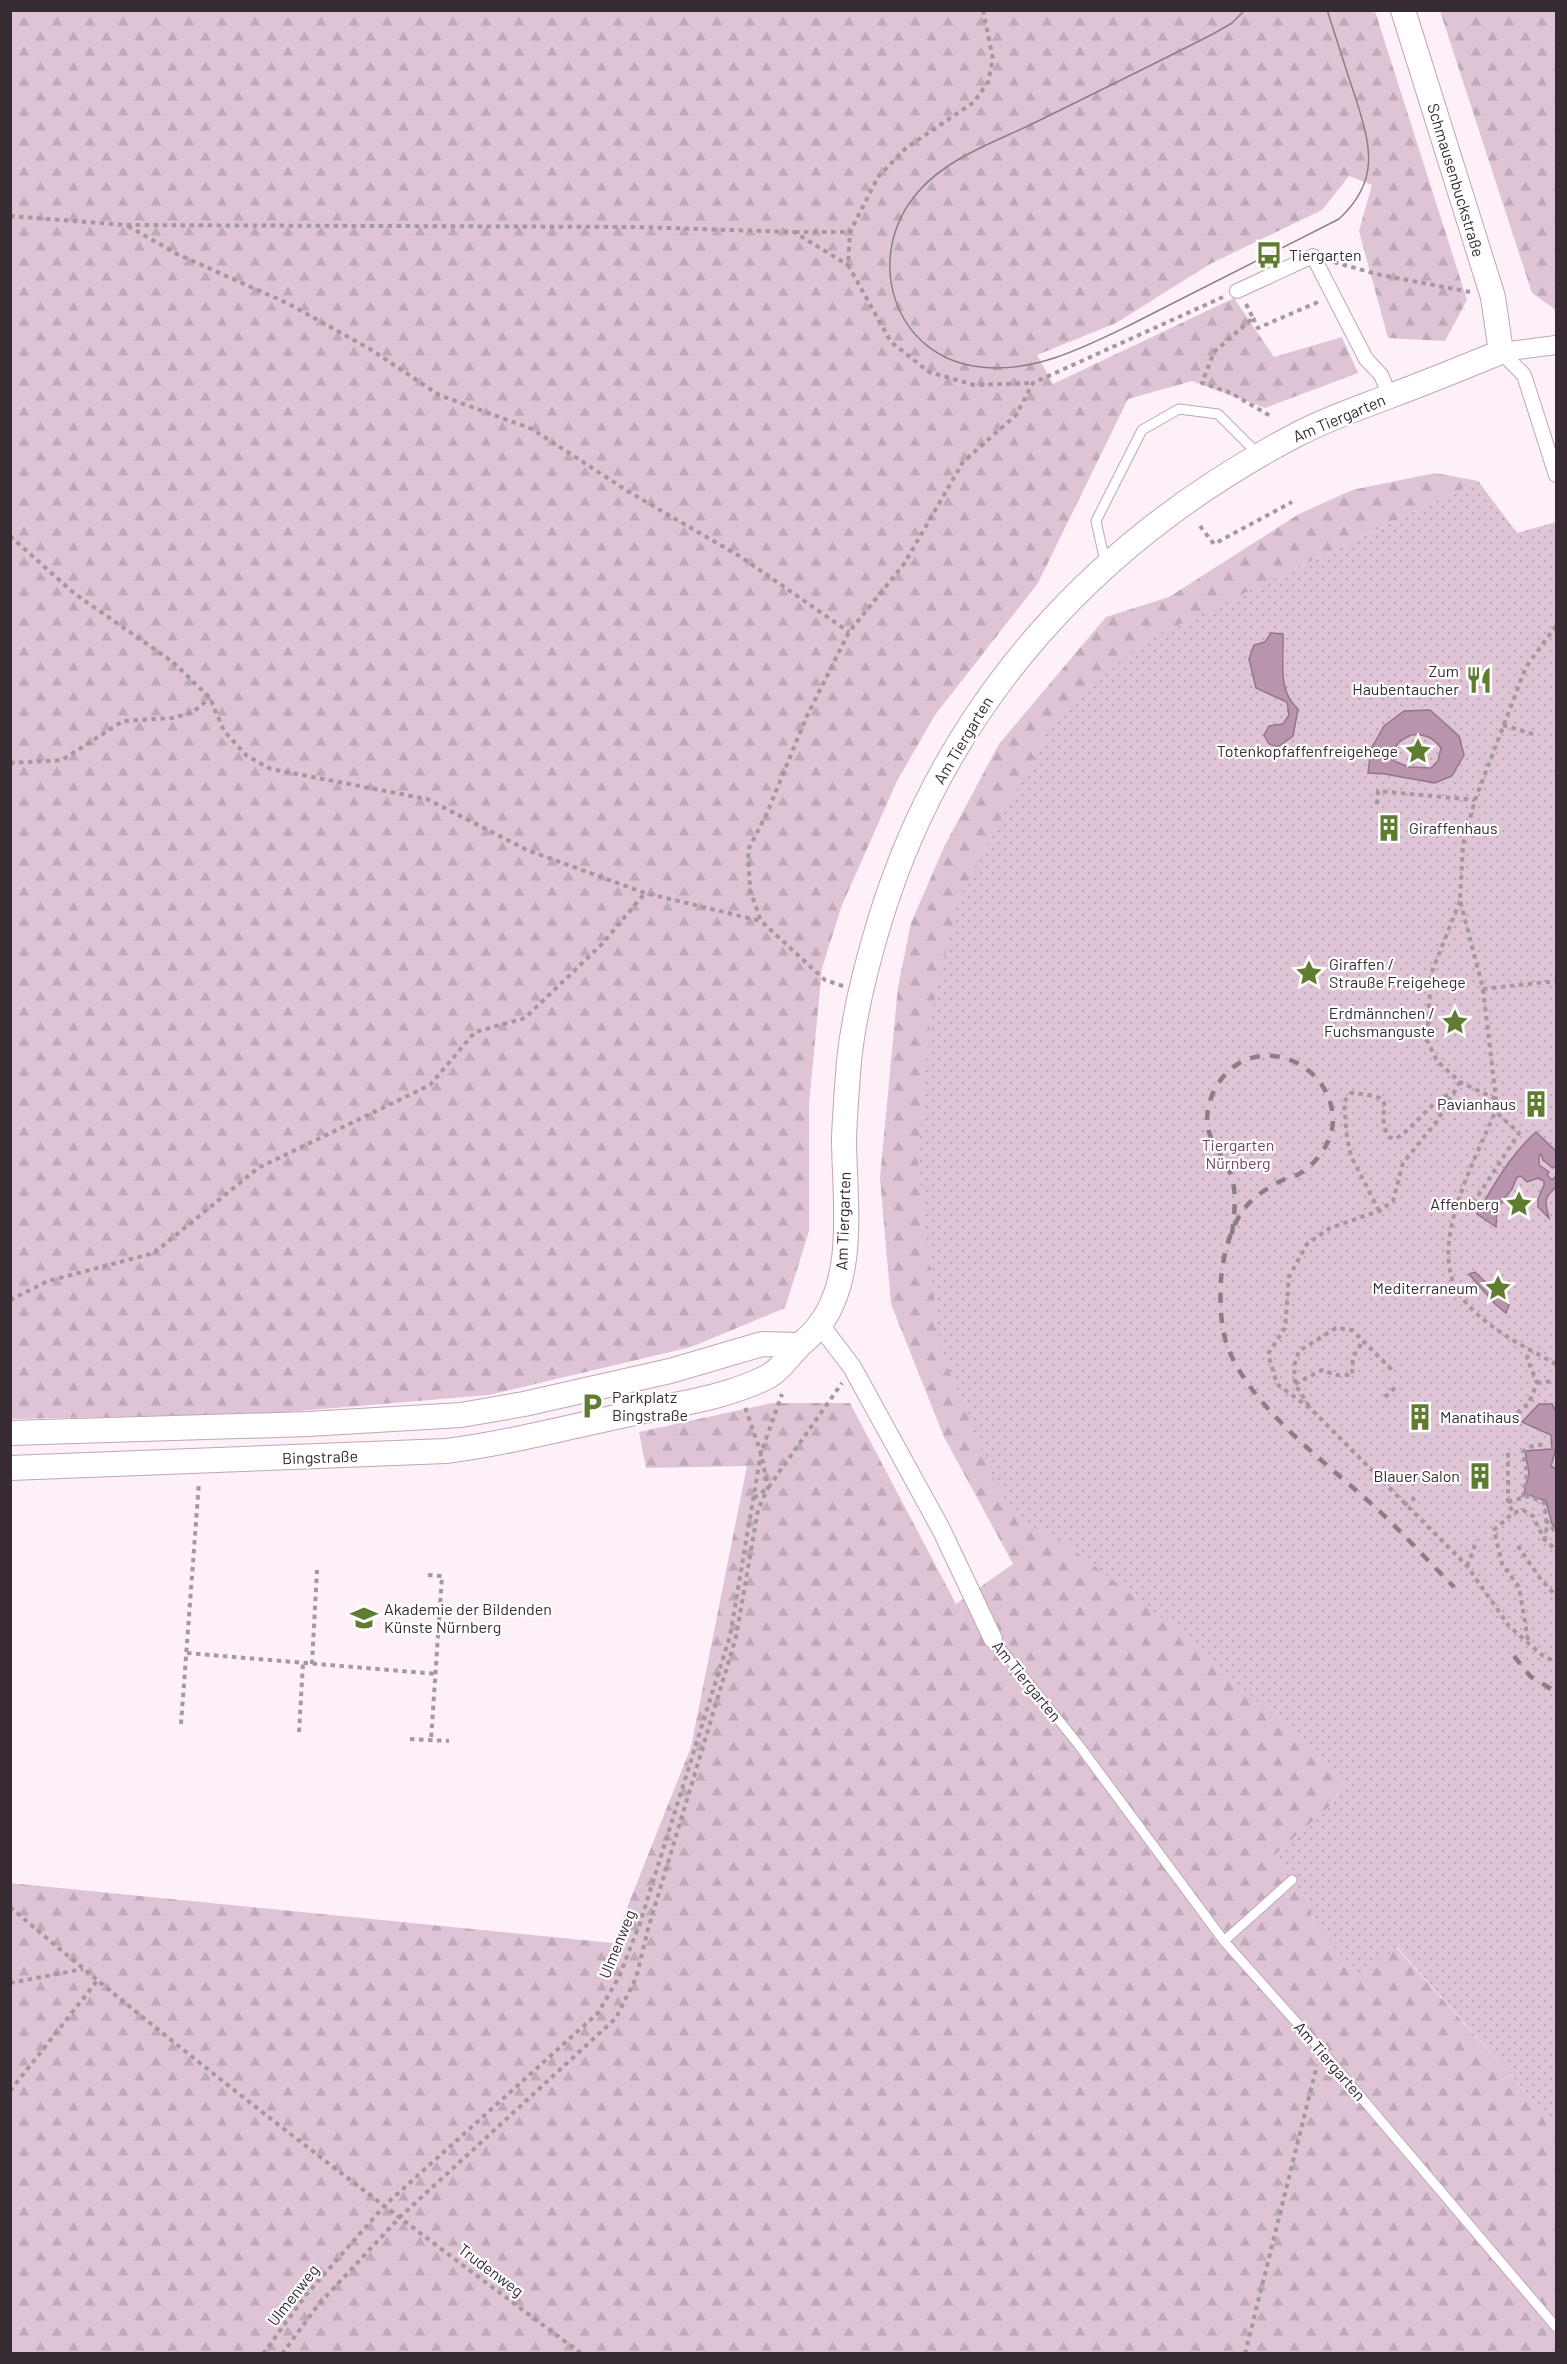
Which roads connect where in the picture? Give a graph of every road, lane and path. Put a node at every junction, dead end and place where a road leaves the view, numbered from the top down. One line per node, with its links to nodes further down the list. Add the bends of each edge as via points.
1 (983, 10): 6 (path, via 993,59 988,82 974,102 906,148 878,177)
2 (1403, 10): 11 (street, Schmausenbuckstraße)
3 (10, 216): 4 (path)
4 (125, 225): 5 (path, via 625,227); 26 (path, via 177,254 287,303 370,349 439,394 532,429 629,492 741,557)
5 (794, 232): 6 (path); 8 (path)
6 (849, 232): 8 (path)
7 (1313, 256): 9 (street); 10 (street); 11 (path, via 1376,274)
8 (848, 265): 16 (path, via 891,342 929,372 974,385)
9 (1237, 291): 16 (path)
10 (1333, 295): 13 (path, via 1258,328); 17 (street)
11 (1493, 297): 15 (street, Schmausenbuckstraße)
12 (1248, 308): 13 (path)
13 (1253, 318): 18 (path, via 1214,352 1202,383 1231,393)
14 (1557, 345): 15 (street)
15 (1501, 352): 17 (street, Am Tiergarten); 20 (street, via 1524,375)
16 (1033, 383): 26 (path, via 1016,416 963,462 904,564)
17 (1390, 396): 19 (street, Am Tiergarten, via 1316,424)
18 (1272, 417)
19 (1259, 456): 24 (street, Am Tiergarten, via 1156,524); 24 (lane, via 1218,414 1179,409 1142,430 1096,521)
20 (1557, 475)
21 (1292, 502): 22 (path, via 1214,544)
22 (1200, 526)
23 (10, 536): 27 (path, via 75,594 173,662)
24 (1106, 566): 38 (street, Am Tiergarten, via 1037,634 957,747 919,817 900,863)
25 (1557, 626): 28 (path, via 1526,667)
26 (849, 633): 35 (path, via 806,718 748,850 750,890)
27 (210, 698): 30 (path, via 193,712 173,718 123,721 62,760); 33 (path, via 224,731 247,756 271,769 427,799 527,850)
28 (1503, 725): 29 (path); 31 (path)
29 (1536, 735)
30 (10, 763)
31 (1475, 800): 32 (path, via 1378,791); 34 (path, via 1463,845)
32 (1377, 804)
33 (645, 893): 35 (path); 45 (path, via 602,944 525,1018 475,1032 430,1085 258,1168 154,1253 48,1281)
34 (1460, 900): 37 (path); 39 (path, via 1431,974 1427,1040 1437,1061)
35 (761, 921): 38 (path, via 825,980)
36 (1557, 981): 37 (path)
37 (1483, 989): 41 (path)
38 (861, 991): 46 (street, Am Tiergarten, via 851,1043 846,1103 843,1265 838,1290)
39 (1460, 1082): 40 (path); 41 (path)
40 (1454, 1093): 44 (path, via 1403,1163 1393,1201); 44 (path, via 1443,1096 1395,1139 1384,1129 1382,1098 1351,1093 1344,1102 1351,1156)
41 (1496, 1099): 42 (path)
42 (1496, 1112): 43 (path); 43 (path, via 1519,1133 1474,1202)
43 (1455, 1210): 49 (path, via 1448,1266 1459,1293 1480,1317)
44 (1379, 1211): 61 (path, via 1330,1228 1307,1244 1289,1277 1286,1328 1268,1354 1277,1384)
45 (10, 1300)
46 (820, 1325): 48 (street, Bingstraße); 51 (street, Am Tiergarten)
47 (1363, 1341): 52 (path); 56 (path, via 1353,1357 1352,1375 1322,1370); 56 (path, via 1352,1330 1336,1328 1299,1352 1294,1366)
48 (799, 1345): 54 (street, Bingstraße, via 762,1344); 59 (street, Bingstraße, via 774,1373)
49 (1530, 1349): 50 (path); 55 (path, via 1527,1358)
50 (1557, 1364)
51 (852, 1367): 70 (path); 87 (street, Am Tiergarten, via 941,1529)
52 (1394, 1372)
53 (1557, 1381): 55 (path)
54 (618, 1382): 63 (street); 64 (street, Bingstraße, via 489,1411 433,1417)
55 (1537, 1383): 62 (path, via 1529,1403)
56 (1296, 1384): 61 (path)
57 (1398, 1385): 60 (path)
58 (784, 1388): 66 (path)
59 (739, 1389): 63 (street, Bingstraße); 66 (path, Ulmenweg)
60 (1385, 1397)
61 (1311, 1409): 75 (path)
62 (1517, 1413)
63 (625, 1415): 68 (street, Bingstraße, via 491,1446 446,1451)
64 (10, 1433)
65 (1545, 1444): 71 (path, via 1523,1452 1527,1473)
66 (761, 1453): 70 (path, Ulmenweg); 72 (path, Ulmenweg)
67 (1508, 1454): 74 (path)
68 (200, 1461): 69 (street, Bingstraße); 89 (path)
69 (10, 1468)
70 (768, 1488): 72 (path); 108 (path, Ulmenweg, via 758,1510 736,1637 636,1978 616,2018)
71 (1522, 1497): 74 (path); 77 (path, via 1544,1503)
72 (753, 1498): 107 (path, Ulmenweg, via 730,1636 620,1977 598,2013)
73 (1415, 1498): 75 (path)
74 (1508, 1502): 76 (path)
75 (1404, 1505): 83 (path)
76 (1513, 1513): 79 (path, via 1523,1510 1533,1516); 88 (path, via 1494,1530 1502,1564 1519,1587)
77 (1546, 1520): 78 (path); 79 (path)
78 (1557, 1533)
79 (1544, 1539): 82 (path)
80 (1477, 1540): 83 (path)
81 (1518, 1546): 86 (path)
82 (1557, 1550)
83 (1467, 1566): 88 (path, via 1509,1626)
84 (317, 1570): 92 (path)
85 (428, 1575): 93 (path, via 442,1576)
86 (1557, 1596)
87 (993, 1639): 101 (lane, Am Tiergarten, via 1078,1744)
88 (1528, 1641): 90 (path, via 1543,1656)
89 (187, 1653): 91 (path); 94 (path)
90 (1557, 1662)
91 (303, 1663): 92 (path); 95 (path)
92 (312, 1664): 93 (path)
93 (437, 1674): 97 (path)
94 (181, 1724)
95 (298, 1732)
96 (410, 1739): 97 (path)
97 (431, 1740): 98 (path)
98 (449, 1741)
99 (1292, 1880): 101 (lane)
100 (10, 1907): 102 (path, Trudenweg)
101 (1224, 1941): 105 (lane, Am Tiergarten)
102 (83, 1969): 103 (path, Trudenweg); 104 (path)
103 (97, 1981): 106 (path); 107 (path, Trudenweg)
104 (10, 1983)
105 (1321, 2050): 109 (lane, Am Tiergarten); 113 (path)
106 (10, 2091)
107 (385, 2205): 108 (path, Trudenweg); 110 (path, Ulmenweg, via 306,2295)
108 (400, 2217): 111 (path, Ulmenweg, via 318,2305); 112 (path, Trudenweg)
109 (1557, 2327)
110 (263, 2354)
111 (282, 2354)
112 (582, 2354)
113 (1245, 2354)

